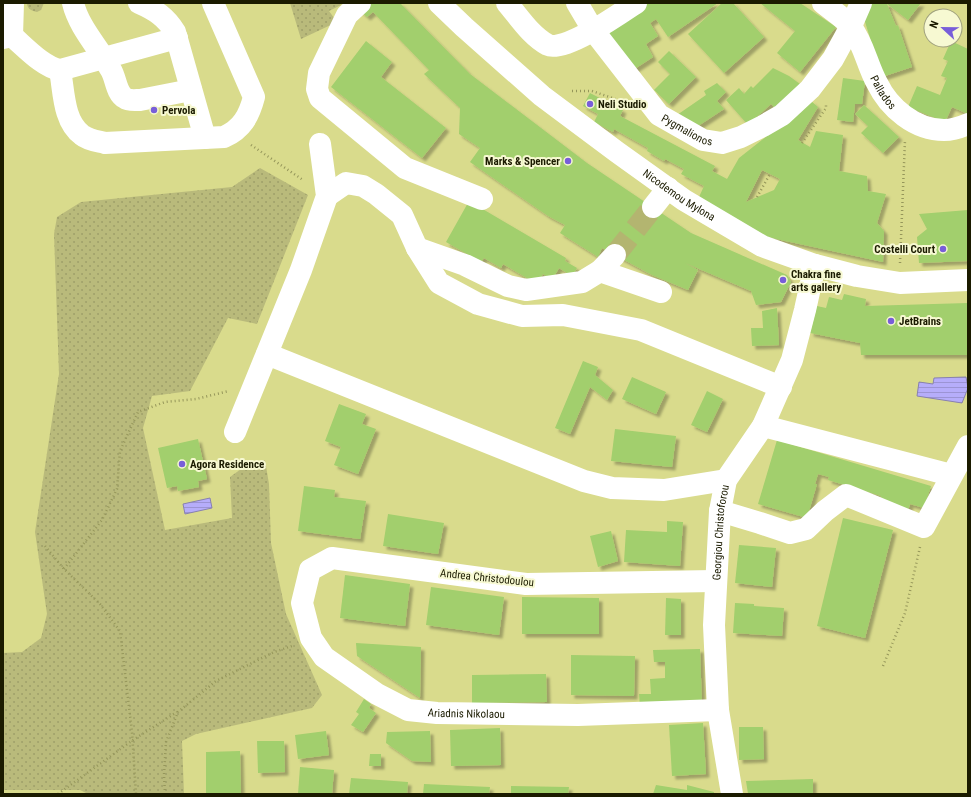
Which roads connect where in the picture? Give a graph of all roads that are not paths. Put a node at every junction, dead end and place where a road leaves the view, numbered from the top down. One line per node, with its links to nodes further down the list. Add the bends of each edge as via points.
1 (13, 3): 14 (street)
2 (73, 3): 16 (street, via 78,17)
3 (139, 3): 15 (street, via 154,10 169,22)
4 (213, 3): 20 (street, via 254,97 250,112 233,133 224,137)
5 (360, 3): 24 (street, via 347,15 319,73 317,89 320,98 405,168)
6 (439, 3): 22 (street, Nicodemou Mylona, via 542,96)
7 (507, 3): 13 (street, via 536,37 550,46 562,45)
8 (577, 3): 13 (street, Pygmalionos)
9 (636, 3): 13 (street)
10 (823, 3): 12 (street)
11 (861, 3): 12 (street)
12 (851, 26): 13 (street, Pygmalionos, via 833,59 810,89 782,115 741,137 722,143 703,140 659,115); 19 (street, Pallados, via 866,55 876,83 890,102 906,117 924,127 944,130)
13 (593, 30)
14 (7, 37): 17 (street, via 47,65)
15 (177, 38): 16 (street); 18 (street)
16 (104, 59): 17 (street); 18 (street, via 120,94 125,98 140,100)
17 (60, 70): 20 (street, via 70,120 82,135 91,140 105,143)
18 (191, 90): 20 (street)
19 (968, 124)
20 (205, 138)
21 (320, 144): 23 (street)
22 (668, 188): 25 (street); 28 (street, Nicodemou Mylona, via 762,246)
23 (327, 196): 26 (street, via 346,183 363,186 402,215); 32 (street)
24 (482, 199)
25 (653, 207)
26 (417, 248): 29 (street, via 465,265 508,286 526,290 582,282); 33 (street, via 439,283 478,304 522,316 563,315 641,330)
27 (615, 255): 29 (street)
28 (815, 266): 30 (street, Nicodemou Mylona, via 900,283); 33 (street, Georgiou Christoforou, via 792,360)
29 (600, 271): 31 (street)
30 (968, 280)
31 (661, 292)
32 (267, 354): 35 (street); 38 (street, via 584,481 612,488 664,490)
33 (780, 387): 34 (street, Georgiou Christoforou)
34 (763, 426): 37 (street); 38 (street, Georgiou Christoforou)
35 (235, 432)
36 (968, 446): 37 (street)
37 (951, 475): 39 (street, via 924,527 846,495 806,529 790,533)
38 (726, 480): 39 (street, Georgiou Christoforou)
39 (720, 511): 41 (street, Georgiou Christoforou)
40 (310, 570): 41 (street, Andrea Christodoulou, via 332,558 526,584); 42 (street, Ariadnis Nikolaou, via 302,603 311,638 324,657 377,694 408,710 437,713 578,715)
41 (715, 581): 42 (street, Georgiou Christoforou, via 714,625)
42 (718, 710): 43 (street, Georgiou Christoforou)
43 (732, 794)

